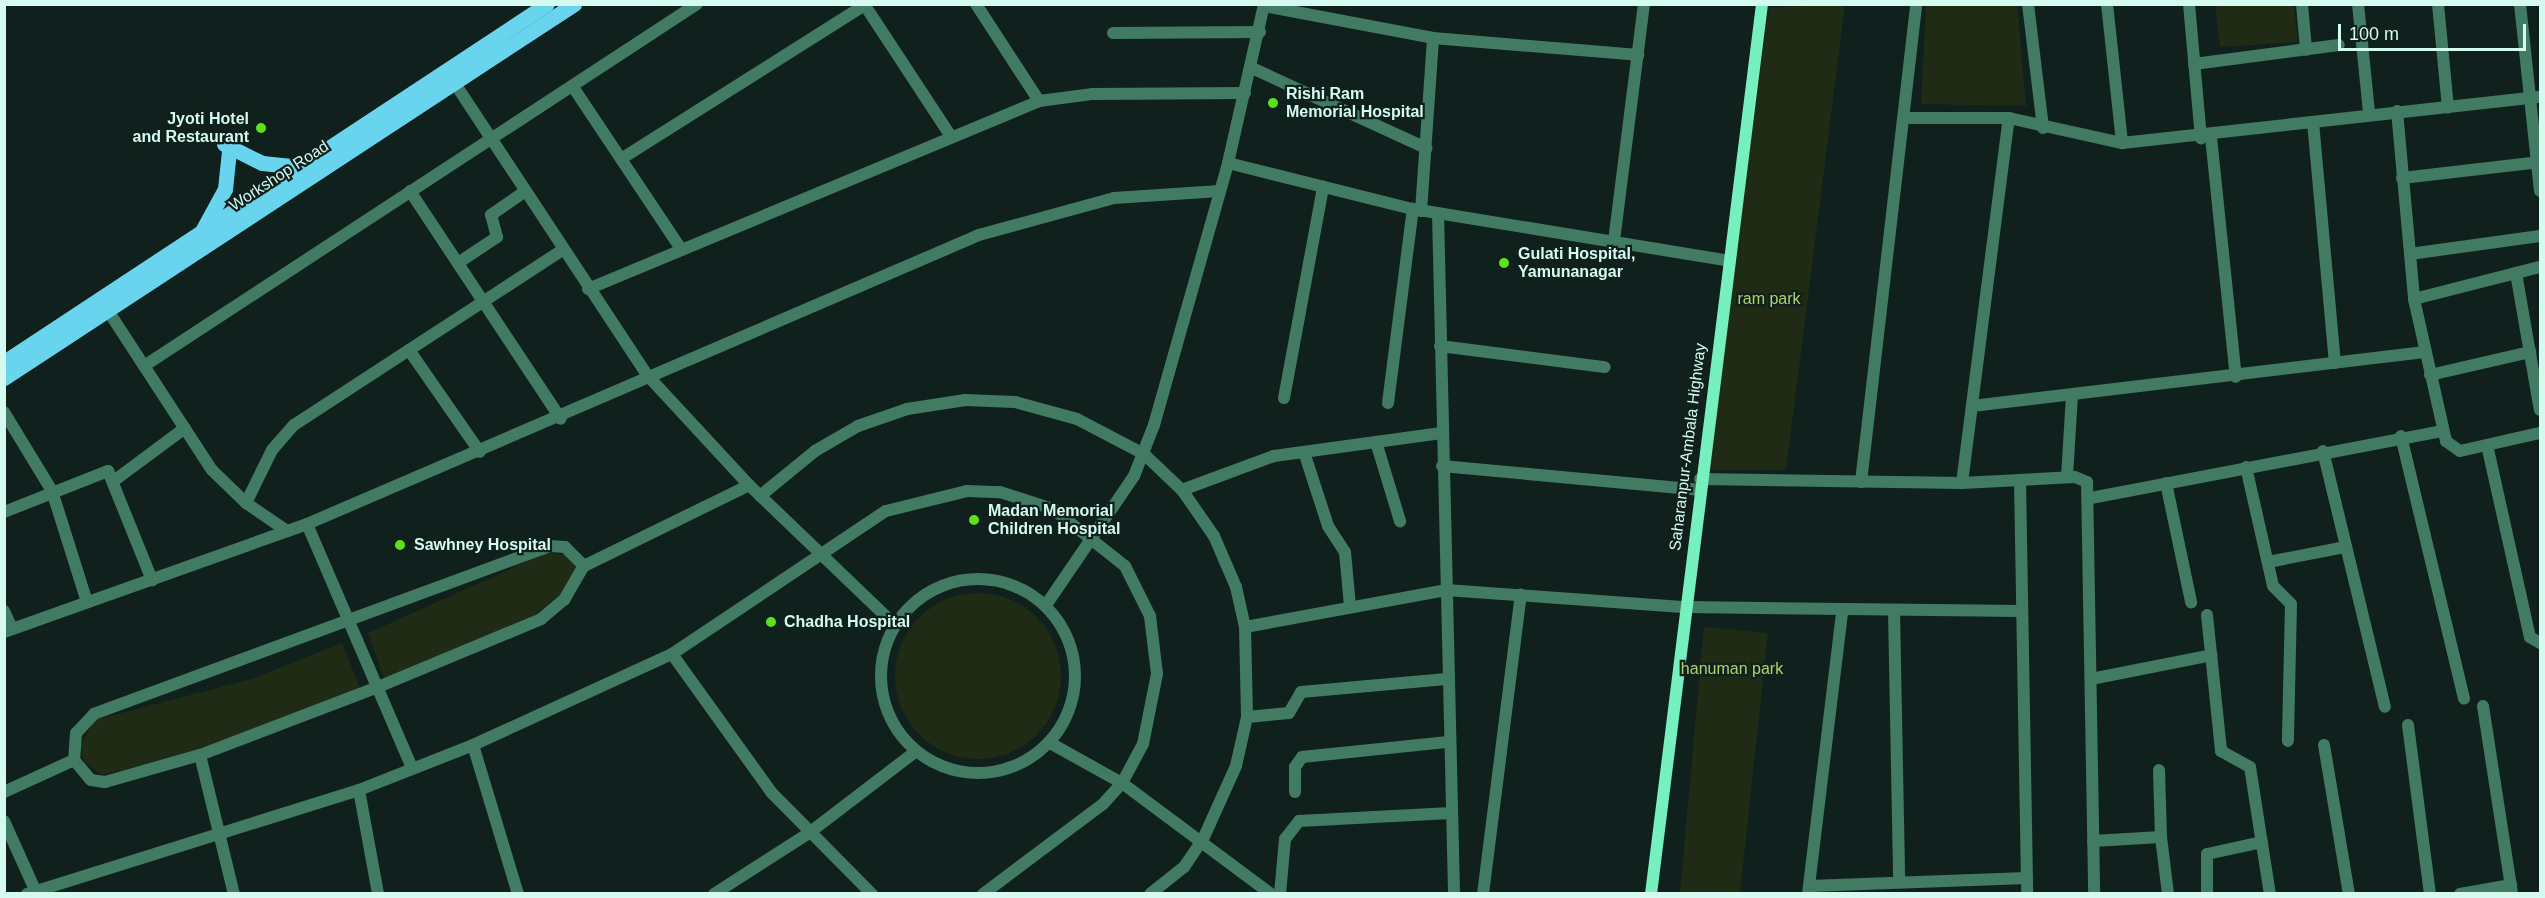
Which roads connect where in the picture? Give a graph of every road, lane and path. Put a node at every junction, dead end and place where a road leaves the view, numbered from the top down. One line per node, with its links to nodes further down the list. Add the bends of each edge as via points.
1 (547, 4): 25 (main road, Workshop Road)
2 (574, 4): 25 (main road, Workshop Road)
3 (697, 4): 26 (street)
4 (976, 4): 29 (street)
5 (1644, 4): 22 (street)
6 (1762, 4): 60 (main road, Saharanpur-Ambala Highway)
7 (1916, 4): 33 (street)
8 (2028, 4): 36 (street)
9 (2106, 4): 40 (street)
10 (2189, 4): 23 (street)
11 (2302, 4): 21 (street)
12 (2358, 4): 32 (street)
13 (2438, 4): 30 (street)
14 (2520, 4): 28 (street)
15 (864, 5): 37 (street); 42 (street)
16 (1264, 5): 17 (street); 19 (street)
17 (1260, 32): 18 (street); 24 (street)
18 (1113, 33)
19 (1433, 38): 22 (street); 41 (street)
20 (2339, 45): 21 (street)
21 (2306, 50): 23 (street)
22 (1638, 55): 56 (street)
23 (2194, 64): 38 (street)
24 (1252, 68): 27 (street); 41 (street)
25 (450, 76): 39 (street); 45 (main road, Workshop Road); 67 (main road, Workshop Road)
26 (573, 87): 39 (street); 42 (street)
27 (1245, 93): 29 (street, via 1092,94); 44 (street)
28 (2536, 97): 30 (street); 43 (street)
29 (1039, 101): 37 (street)
30 (2448, 108): 31 (street)
31 (2397, 111): 32 (street); 46 (street)
32 (2369, 113): 35 (street)
33 (1903, 118): 34 (street); 103 (street)
34 (2009, 118): 36 (street); 83 (street)
35 (2313, 122): 38 (street); 73 (street)
36 (2043, 128): 40 (street)
37 (950, 135): 57 (street)
38 (2206, 138): 40 (street); 78 (street)
39 (490, 140): 48 (street); 51 (street)
40 (2122, 143)
41 (1426, 148): 52 (street)
42 (621, 159): 57 (street)
43 (2539, 162): 46 (street); 50 (street)
44 (1228, 163): 47 (street); 49 (street)
45 (301, 167): 54 (main road, Workshop Road); 54 (main road, via 262,163 226,148 225,189)
46 (2402, 178): 59 (street)
47 (1323, 187): 52 (street); 81 (street)
48 (410, 191): 61 (street); 74 (street)
49 (1220, 191): 77 (street, via 1114,198 1026,219); 97 (street)
50 (2541, 191)
51 (524, 192): 58 (street); 61 (street, via 491,215 497,237)
52 (1417, 210): 53 (street); 82 (street)
53 (1438, 213): 56 (street); 68 (street)
54 (200, 234): 67 (main road, Workshop Road)
55 (2541, 236): 59 (street)
56 (1614, 241): 60 (street)
57 (681, 249): 64 (street)
58 (562, 250): 64 (street); 66 (street)
59 (2410, 254): 65 (street)
60 (1730, 261): 106 (main road, Saharanpur-Ambala Highway)
61 (458, 263): 66 (street)
62 (2541, 267): 63 (street)
63 (2516, 273): 65 (street); 71 (street)
64 (588, 289): 77 (street)
65 (2414, 299): 70 (street)
66 (483, 301): 69 (street); 86 (street)
67 (104, 305): 72 (main road, Workshop Road); 74 (street); 79 (main road, Workshop Road)
68 (1440, 346): 75 (street); 89 (street)
69 (409, 350): 95 (street); 112 (street, via 294,425 272,450)
70 (2426, 352): 73 (street); 76 (street)
71 (2530, 352): 76 (street); 84 (street)
72 (4, 362)
73 (2335, 363): 78 (street)
74 (144, 366): 87 (street)
75 (1605, 367)
76 (2430, 375): 88 (street)
77 (648, 376): 86 (street); 107 (street)
78 (2236, 377): 80 (street)
79 (4, 378)
80 (2072, 395): 83 (street); 100 (street)
81 (1284, 398)
82 (1388, 403)
83 (1972, 406): 104 (street)
84 (2541, 410)
85 (4, 412): 109 (street)
86 (561, 419): 95 (street)
87 (185, 428): 101 (street); 112 (street, via 213,470)
88 (2442, 431): 91 (street); 93 (street, via 2456,451)
89 (1441, 433): 92 (street); 98 (street)
90 (2541, 433): 93 (street)
91 (2401, 436): 94 (street); 145 (street)
92 (1376, 442): 96 (street); 114 (street)
93 (2487, 445): 139 (street, via 2530,637)
94 (2323, 451): 99 (street); 118 (street)
95 (480, 452): 115 (street)
96 (1304, 452): 108 (street, via 1259,460); 128 (street, via 1328,526 1345,552)
97 (1144, 454): 108 (street); 110 (street, via 1077,419 1041,407 992,400 931,403 858,426 815,451); 117 (street)
98 (1442, 466): 106 (street); 123 (street)
99 (2246, 467): 105 (street); 120 (street)
100 (2067, 477): 102 (street); 111 (street, via 2086,482)
101 (115, 480): 109 (street, via 103,471); 122 (street)
102 (2020, 481): 104 (street); 133 (street)
103 (1861, 482): 104 (street); 106 (street)
104 (1962, 483)
105 (2166, 483): 111 (street); 126 (street)
106 (1700, 484): 129 (main road, Saharanpur-Ambala Highway)
107 (749, 485): 110 (street); 121 (street)
108 (1182, 490): 137 (street, via 1226,558)
109 (52, 491): 113 (street); 125 (street)
110 (760, 496): 119 (street)
111 (2091, 498): 143 (street)
112 (246, 503): 116 (street)
113 (4, 512)
114 (1400, 520)
115 (307, 524): 116 (street); 135 (street)
116 (287, 531): 122 (street)
117 (1094, 536): 119 (street, via 1030,501 967,491 886,511); 127 (street); 160 (street, via 1125,566 1142,593 1155,638 1152,710 1143,744)
118 (2345, 547): 120 (street); 147 (street)
119 (820, 553): 136 (street); 140 (street)
120 (2268, 562): 150 (street, via 2275,593 2291,604)
121 (584, 566): 135 (street, via 565,547 550,546); 144 (street, via 564,600 541,619)
122 (153, 580): 125 (street)
123 (1446, 590): 124 (street); 128 (street); 142 (street)
124 (1521, 594): 129 (street); 188 (street)
125 (87, 602): 138 (street)
126 (2191, 602)
127 (1046, 605): 136 (street, via 1022,588 994,579 965,579 913,603); 152 (street, via 1064,629 1074,658 1075,688 1067,718)
128 (1350, 606): 137 (street)
129 (1685, 607): 131 (street); 189 (main road, Saharanpur-Ambala Highway)
130 (4, 610): 138 (street)
131 (1842, 611): 132 (street); 176 (street)
132 (1894, 611): 133 (street); 173 (street)
133 (2021, 611): 172 (street)
134 (2207, 615): 141 (street)
135 (351, 623): 144 (street); 157 (street, via 94,714 76,733)
136 (895, 625): 155 (street, via 880,678 888,714)
137 (1245, 627): 148 (street)
138 (8, 630)
139 (2541, 644)
140 (672, 654): 153 (street); 167 (street, via 749,765)
141 (2212, 655): 143 (street); 171 (street, via 2221,751 2228,759 2248,762)
142 (1446, 679): 148 (street, via 1301,692 1289,713); 151 (street)
143 (2091, 679): 170 (street)
144 (378, 687): 156 (street); 158 (street)
145 (2464, 699)
146 (2483, 706): 175 (street)
147 (2385, 707)
148 (1247, 717): 169 (street, via 1236,766)
149 (2408, 725): 196 (street)
150 (2288, 741)
151 (1448, 742): 163 (street, via 1302,757 1295,767); 164 (street)
152 (1050, 743): 155 (street, via 1026,762 998,772 950,770); 160 (street)
153 (473, 745): 158 (street); 180 (street)
154 (2324, 745): 195 (street)
155 (915, 752): 167 (street)
156 (200, 755): 157 (street, via 105,782 91,780); 166 (street)
157 (74, 760): 162 (street)
158 (412, 768): 161 (street)
159 (2159, 770): 168 (street)
160 (1122, 783): 169 (street); 183 (street)
161 (359, 790): 166 (street); 179 (street)
162 (4, 792)
163 (1295, 792)
164 (1451, 813): 186 (street, via 1299,821 1285,839); 187 (street)
165 (4, 821): 177 (street)
166 (218, 833): 177 (street); 178 (street)
167 (809, 833): 174 (street); 182 (street)
168 (2161, 837): 170 (street); 192 (street)
169 (1203, 839): 184 (street, via 1184,867); 185 (street)
170 (2093, 841): 191 (street)
171 (2262, 842): 193 (street, via 2207,854); 194 (street)
172 (2027, 878): 173 (street); 190 (street)
173 (1899, 882): 176 (street)
174 (733, 888): 181 (street)
175 (2511, 889): 197 (street)
176 (1808, 890)
177 (33, 892)
178 (234, 894)
179 (378, 894)
180 (518, 894)
181 (714, 894)
182 (872, 894)
183 (983, 894)
184 (1150, 894)
185 (1271, 894)
186 (1280, 894)
187 (1454, 894)
188 (1483, 894)
189 (1651, 894)
190 (2027, 894)
191 (2094, 894)
192 (2168, 894)
193 (2207, 894)
194 (2270, 894)
195 (2349, 894)
196 (2430, 894)
197 (2460, 894)

